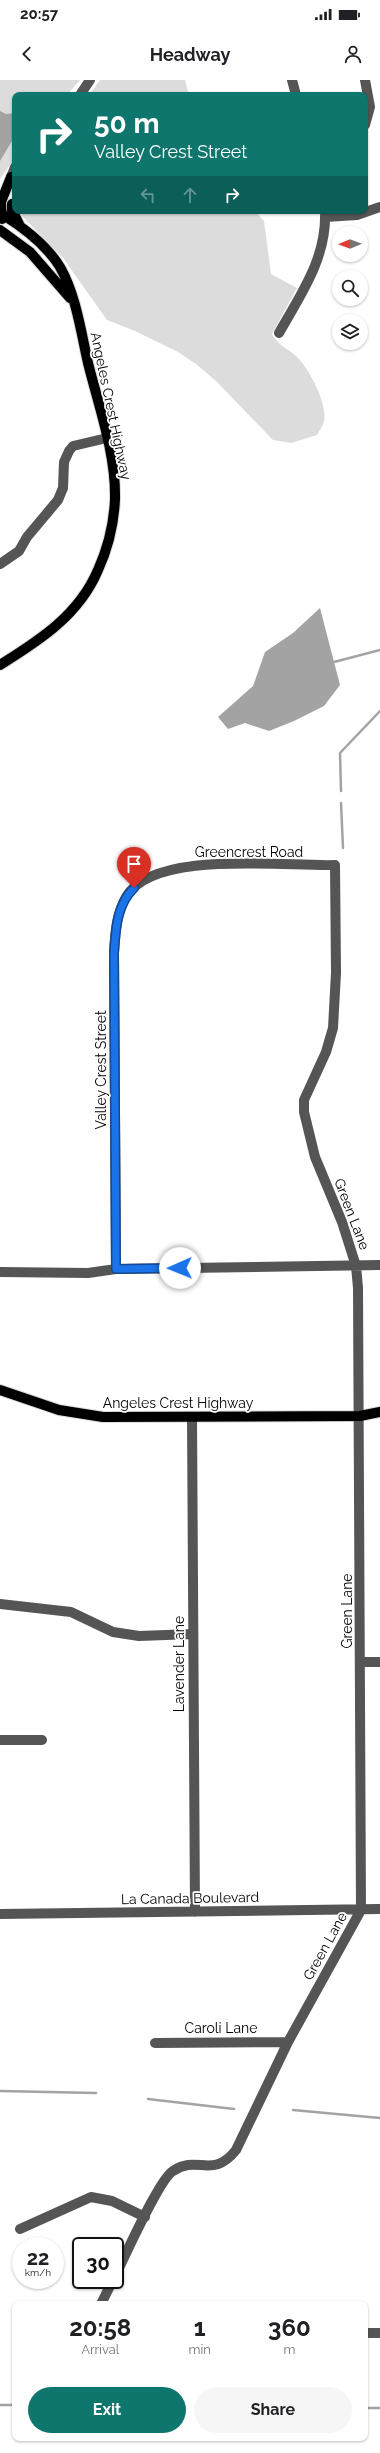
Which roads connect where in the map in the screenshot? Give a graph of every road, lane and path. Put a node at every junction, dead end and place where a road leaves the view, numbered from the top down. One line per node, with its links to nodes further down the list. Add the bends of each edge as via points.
1 (292, 80): 6 (street)
2 (365, 80): 7 (street)
3 (89, 81): 4 (street); 5 (street)
4 (78, 92)
5 (82, 92)
6 (295, 92)
7 (367, 92)
8 (368, 96): 9 (street)
9 (368, 114)
10 (12, 174): 12 (main road)
11 (12, 174): 16 (main road, via 1,202)
12 (0, 194)
13 (12, 203): 16 (main road)
14 (380, 207): 15 (street)
15 (368, 211)
16 (0, 213): 20 (main road, Angeles Crest Highway); 22 (main road, via 3,221 27,239 48,260)
17 (14, 214): 20 (main road)
18 (325, 214): 19 (street); 23 (street, via 325,231 317,264)
19 (360, 214)
20 (21, 227): 22 (main road, Angeles Crest Highway, via 46,249 60,267)
21 (0, 230): 22 (main road, Angeles Crest Highway, via 30,252)
22 (72, 299): 24 (main road, Angeles Crest Highway)
23 (278, 333)
24 (106, 438): 25 (street, via 74,446 69,451 64,462 63,488 58,500 27,537 19,551); 26 (main road, Angeles Crest Highway, via 114,476 114,514 108,543 98,571 76,606 58,625 36,643)
25 (0, 564)
26 (0, 665)
27 (335, 865): 28 (street, Greencrest Road, via 239,864 188,867 170,869); 30 (street, Green Lane, via 336,973 333,1028 326,1052 304,1100 304,1112 313,1151 342,1222)
28 (142, 880): 31 (street, Valley Crest Street, via 126,896 119,912 115,935)
29 (380, 1265): 30 (street)
30 (356, 1266): 31 (street); 35 (street, Green Lane)
31 (116, 1269): 32 (street, via 88,1273)
32 (0, 1272)
33 (0, 1390): 36 (main road, Angeles Crest Highway, via 31,1402 88,1415 118,1418)
34 (380, 1412): 35 (main road, Angeles Crest Highway)
35 (360, 1416): 36 (main road, Angeles Crest Highway); 37 (main road, Angeles Crest Highway); 40 (street, Green Lane)
36 (192, 1417): 39 (street, Lavender Lane)
37 (380, 1420)
38 (0, 1604): 39 (street, via 71,1612 113,1632 139,1636)
39 (193, 1634): 46 (street, Lavender Lane)
40 (361, 1662): 41 (street); 44 (street, Green Lane)
41 (380, 1662)
42 (0, 1740): 43 (street)
43 (42, 1740)
44 (361, 1910): 45 (street, La Canada Boulevard); 46 (street, La Canada Boulevard); 48 (street, Green Lane)
45 (380, 1910)
46 (195, 1912): 47 (street, La Canada Boulevard)
47 (0, 1914)
48 (288, 2042): 49 (street, Caroli Lane); 50 (street, Green Lane, via 236,2150 227,2161 217,2166 186,2165 173,2170 163,2181)
49 (155, 2043)
50 (145, 2217): 51 (street, via 112,2200 91,2197); 52 (street, Green Lane)
51 (20, 2229)
52 (124, 2258)
53 (108, 2289): 54 (street)
54 (102, 2301)
55 (368, 2333): 56 (street)
56 (380, 2333)

